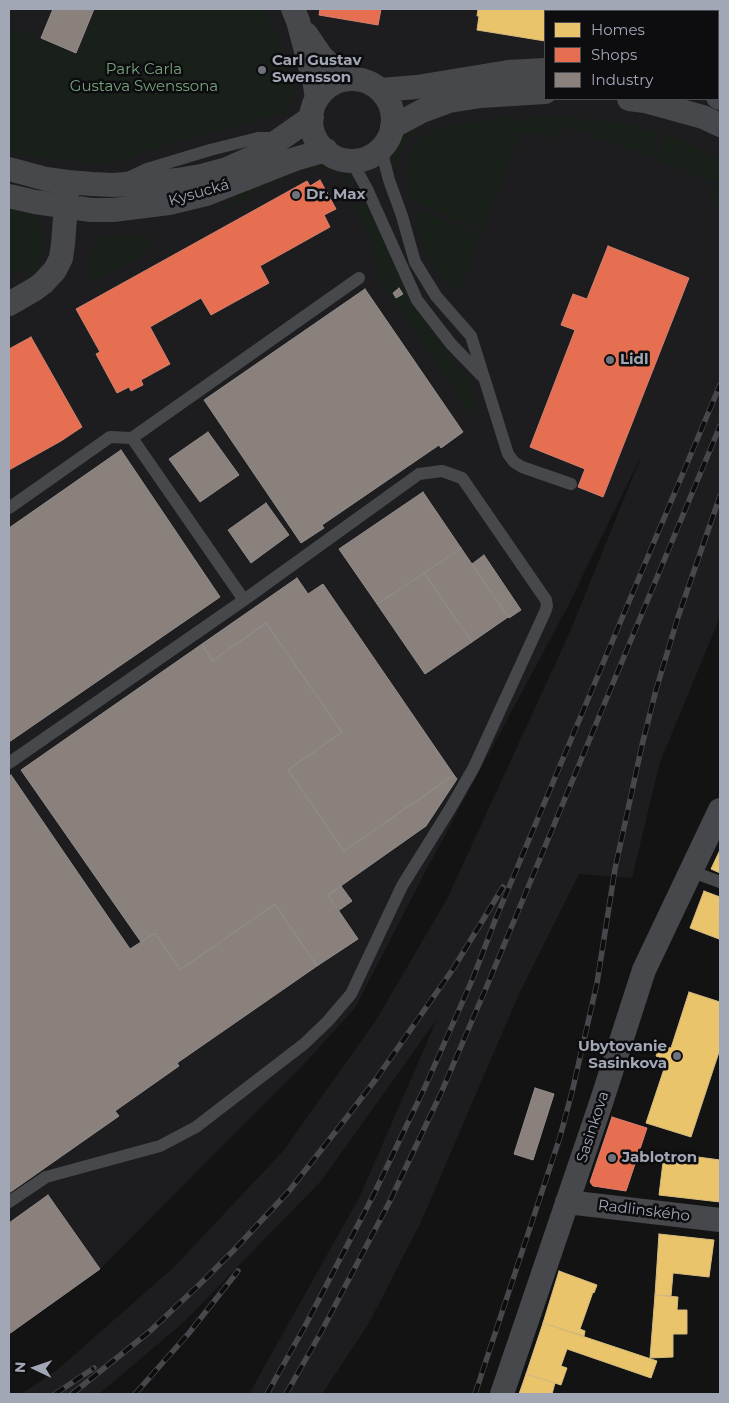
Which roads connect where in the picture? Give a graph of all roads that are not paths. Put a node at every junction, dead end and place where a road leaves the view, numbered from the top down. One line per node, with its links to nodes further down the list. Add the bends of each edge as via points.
1 (296, 15): 3 (street, via 320,56); 7 (street, via 315,85)
2 (544, 70): 4 (street)
3 (349, 79): 4 (street, via 371,83); 7 (street, Kysucká, via 330,85)
4 (380, 90): 9 (street, via 393,113)
5 (544, 92): 9 (street, via 448,101)
6 (644, 100): 8 (street)
7 (314, 108): 11 (street, via 312,126 319,144); 14 (street, Kysucká, via 284,138 256,156 218,171 177,180 113,185)
8 (720, 125)
9 (392, 126): 10 (street, via 389,138)
10 (381, 148): 12 (street, via 367,158); 19 (lane, via 414,262 436,296 471,336)
11 (326, 150): 12 (street, via 333,156); 16 (street, Kysucká, via 206,194 170,203 113,210)
12 (351, 160): 19 (lane, via 367,188 417,300 451,344)
13 (9, 169): 14 (street, Kysucká)
14 (68, 182): 16 (street)
15 (9, 196): 16 (street, Kysucká)
16 (67, 207): 18 (street, via 61,258 55,270 35,289)
17 (359, 278): 20 (lane)
18 (9, 304)
19 (483, 377): 21 (lane, via 508,454 514,462)
20 (132, 438): 22 (lane, via 110,437); 23 (lane)
21 (571, 484)
22 (9, 508)
23 (244, 600): 24 (lane); 28 (lane, via 419,474 442,471 462,478 547,606 474,767 402,886 351,994 328,1022 196,1127 160,1146 46,1177)
24 (9, 763)
25 (720, 810): 26 (street, Sasinkova)
26 (690, 871): 27 (lane); 29 (street, Sasinkova, via 644,970)
27 (720, 882)
28 (9, 1202)
29 (567, 1202): 30 (street, Radlinského); 31 (street, Sasinkova)
30 (720, 1220)
31 (502, 1394)

